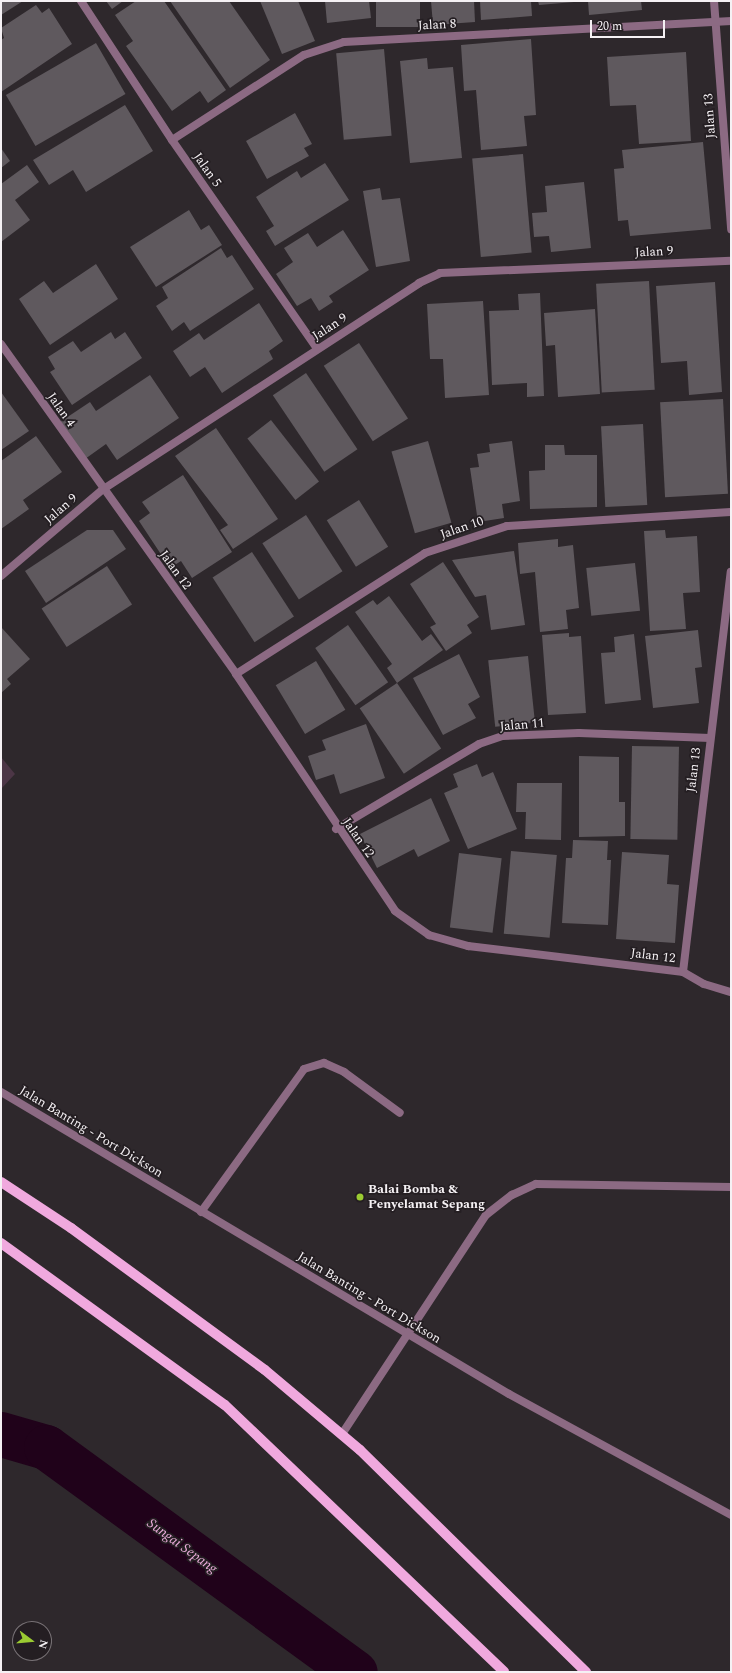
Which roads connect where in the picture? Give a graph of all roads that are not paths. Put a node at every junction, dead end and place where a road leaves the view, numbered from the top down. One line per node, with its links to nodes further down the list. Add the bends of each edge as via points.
1 (81, 1): 5 (street, Jalan 5)
2 (714, 1): 4 (street, Jalan 13)
3 (731, 21): 4 (street, Jalan 8)
4 (715, 22): 5 (street, Jalan 8, via 344,42 304,55); 6 (street, Jalan 13)
5 (172, 140): 9 (street, Jalan 5)
6 (731, 229)
7 (731, 261): 9 (street, Jalan 9, via 440,273 419,283)
8 (1, 344): 10 (street, Jalan 4)
9 (317, 349): 10 (street, Jalan 9)
10 (102, 490): 13 (street, Jalan 9); 14 (street, Jalan 12)
11 (731, 512): 14 (street, Jalan 10, via 506,526 425,553)
12 (731, 572): 15 (street, Jalan 13)
13 (1, 576)
14 (236, 674): 16 (street, Jalan 12)
15 (710, 738): 16 (street, Jalan 11, via 579,733 502,736 479,744); 17 (street, Jalan 13)
16 (336, 828): 17 (street, Jalan 12, via 395,911 429,935 468,946)
17 (683, 972): 18 (street, Jalan 12, via 704,984)
18 (731, 992)
19 (1, 1092): 23 (street, Jalan Banting - Port Dickson)
20 (400, 1113): 23 (street, via 344,1072 324,1063 304,1068)
21 (1, 1182): 26 (main road, via 71,1228 265,1370)
22 (731, 1187): 25 (street, via 536,1184 512,1195 486,1215)
23 (201, 1212): 25 (street, Jalan Banting - Port Dickson)
24 (1, 1243): 28 (main road, via 225,1405)
25 (406, 1334): 26 (street); 27 (street, Jalan Banting - Port Dickson)
26 (342, 1434): 29 (main road)
27 (731, 1515)
28 (504, 1672)
29 (586, 1672)

